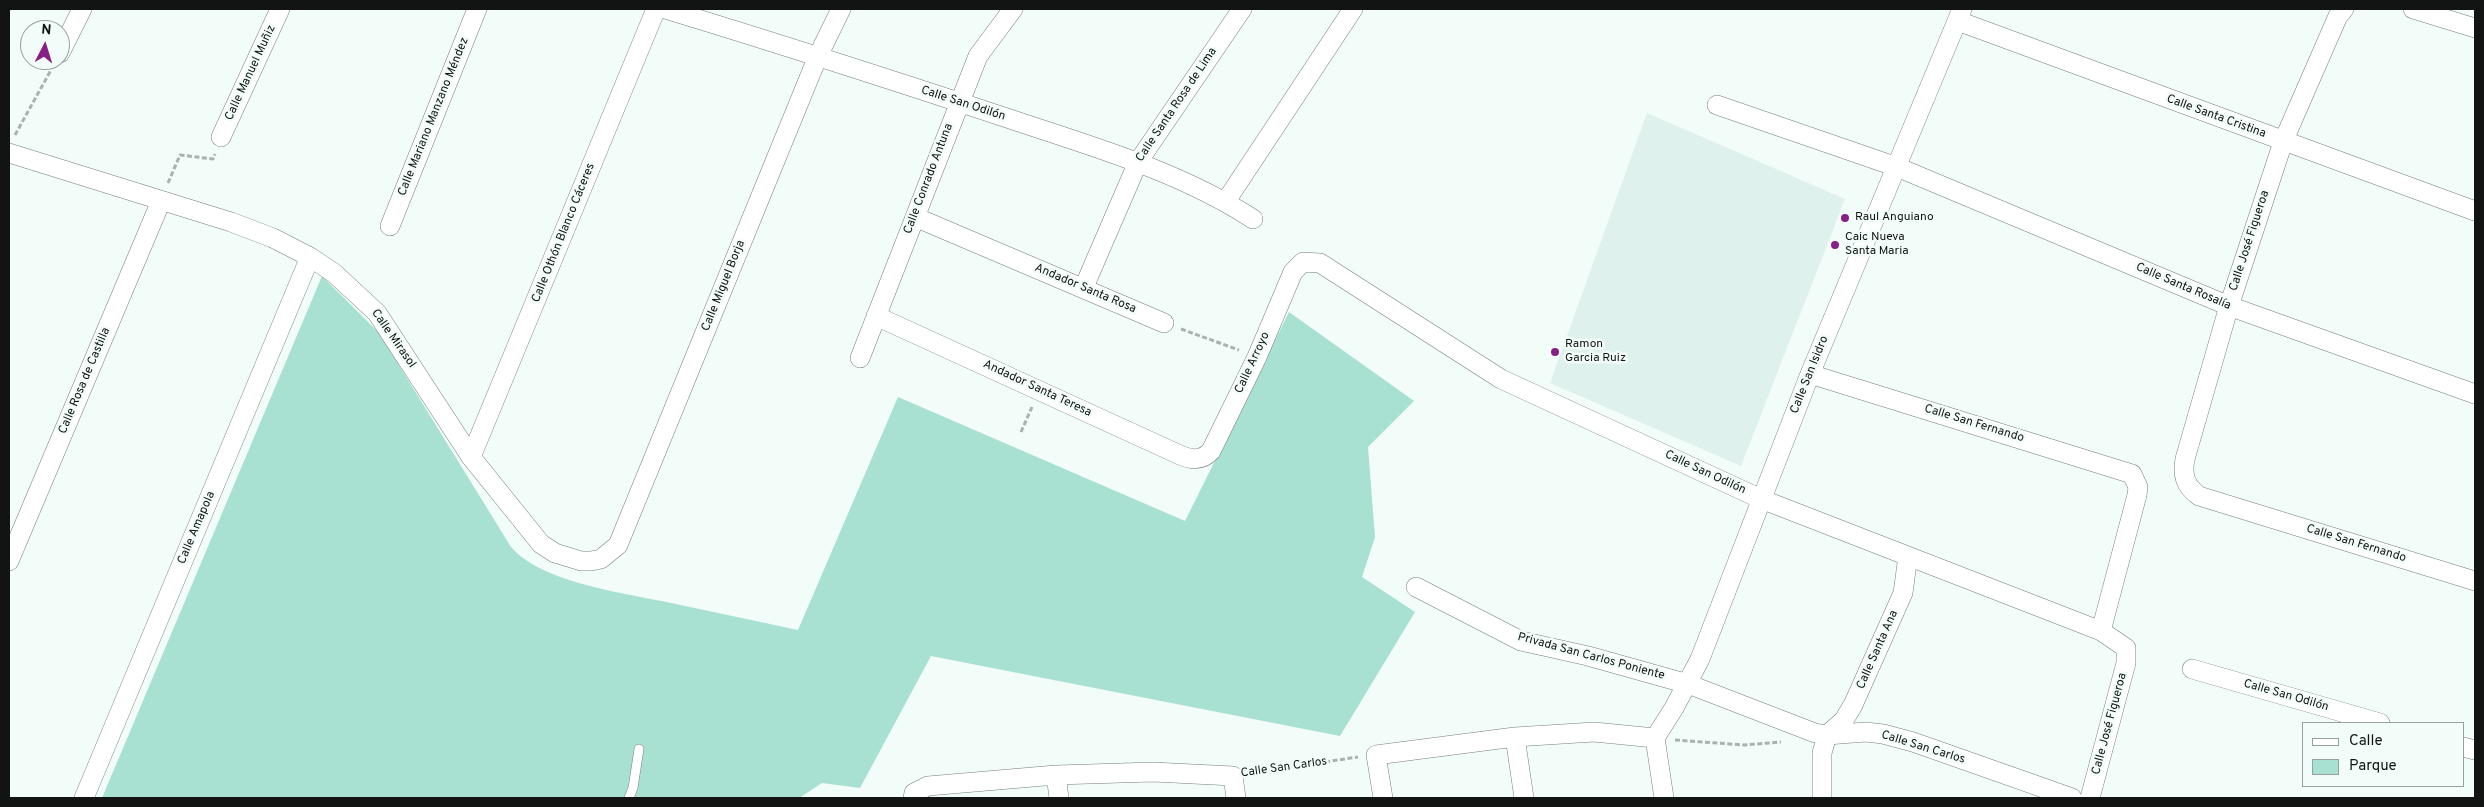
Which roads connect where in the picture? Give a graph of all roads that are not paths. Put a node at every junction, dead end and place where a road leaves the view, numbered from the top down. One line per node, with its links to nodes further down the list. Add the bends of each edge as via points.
1 (82, 9): 14 (street)
2 (280, 9): 18 (street, Calle Manuel Muñiz)
3 (477, 9): 28 (street, Calle Mariano Manzano Méndez)
4 (656, 9): 38 (street, Calle Othón Blanco Cáceres)
5 (665, 9): 15 (street, Calle San Odilón)
6 (841, 9): 15 (street, Calle Miguel Borja)
7 (1012, 9): 16 (street, Calle Conrado Antuna, via 978,56)
8 (1242, 9): 21 (street, Calle Santa Rosa de Lima)
9 (1353, 9): 24 (street)
10 (2344, 9): 19 (street, Calle José Figueroa, via 2338,16)
11 (2413, 9): 13 (street)
12 (1960, 15): 19 (street, Calle Santa Cristina); 22 (street, Calle San Isidro)
13 (2475, 28)
14 (70, 33)
15 (818, 56): 16 (street, Calle San Odilón); 43 (street, Calle Miguel Borja, via 618,545)
16 (959, 102): 21 (street, Calle San Odilón); 26 (street, Calle Conrado Antuna)
17 (1718, 105): 22 (street, Calle Santa Rosalía)
18 (222, 137)
19 (2283, 142): 25 (street, Calle Santa Cristina); 32 (street, Calle José Figueroa)
20 (11, 146): 23 (street, Calle Mirasol)
21 (1138, 162): 24 (street, Calle San Odilón); 31 (street, Calle Santa Rosa de Lima)
22 (1897, 167): 32 (street, Calle Santa Rosalía); 36 (street, Calle San Isidro)
23 (161, 201): 29 (street, Calle Mirasol, via 232,222); 44 (street, Calle Rosa de Castilla)
24 (1226, 201): 27 (street, Calle San Odilón)
25 (2475, 211)
26 (915, 217): 31 (street, Andador Santa Rosa); 33 (street, Calle Conrado Antuna)
27 (1254, 219)
28 (390, 226)
29 (310, 257): 38 (street, Calle Mirasol, via 334,273 377,313); 58 (street, Calle Amapola)
30 (1303, 262): 39 (street, Calle Arroyo, via 1293,272 1257,357 1211,451); 41 (street, Calle San Odilón, via 1320,264 1501,379)
31 (1084, 287): 34 (street, Andador Santa Rosa)
32 (2229, 306): 37 (street, Calle Santa Rosalía); 40 (street, Calle José Figueroa, via 2185,459)
33 (876, 316): 35 (street, Calle Conrado Antuna); 39 (street, Andador Santa Teresa, via 1180,455)
34 (1164, 323)
35 (860, 358)
36 (1810, 374): 41 (street, Calle San Isidro); 47 (street, Calle San Fernando, via 2125,470 2136,479 2137,496)
37 (2475, 394)
38 (471, 457): 43 (street, Calle Mirasol, via 541,544 555,553 581,561)
39 (1198, 459)
40 (2185, 481): 45 (street, Calle San Fernando, via 2199,496)
41 (1761, 499): 42 (street, Calle San Odilón); 50 (street, Calle San Isidro)
42 (1908, 556): 47 (street, Calle San Odilón); 53 (street, Calle Santa Ana, via 1903,593 1853,705 1844,720)
43 (601, 558)
44 (9, 561)
45 (2475, 581)
46 (1416, 587): 50 (street, Privada San Carlos Poniente, via 1521,641)
47 (2101, 631): 48 (street, Calle San Odilón)
48 (2126, 648): 67 (street, Calle José Figueroa, via 2126,663)
49 (2192, 669): 51 (street, Calle San Odilón)
50 (1688, 684): 52 (street, Calle San Isidro); 53 (street, Calle San Carlos)
51 (2377, 722)
52 (1658, 733): 54 (street, via 1594,732); 64 (street)
53 (1827, 735): 65 (street, via 1822,753); 66 (street, Calle San Carlos, via 1883,734)
54 (1515, 737): 62 (street, via 1376,755); 63 (street)
55 (639, 749): 59 (lane)
56 (1056, 775): 57 (street, Calle San Carlos, via 928,786); 60 (street); 61 (street, Calle San Carlos, via 1153,772 1233,776)
57 (914, 796)
58 (84, 798)
59 (629, 798)
60 (1059, 798)
61 (1236, 798)
62 (1382, 798)
63 (1524, 798)
64 (1664, 798)
65 (1822, 798)
66 (2072, 798)
67 (2090, 798)

